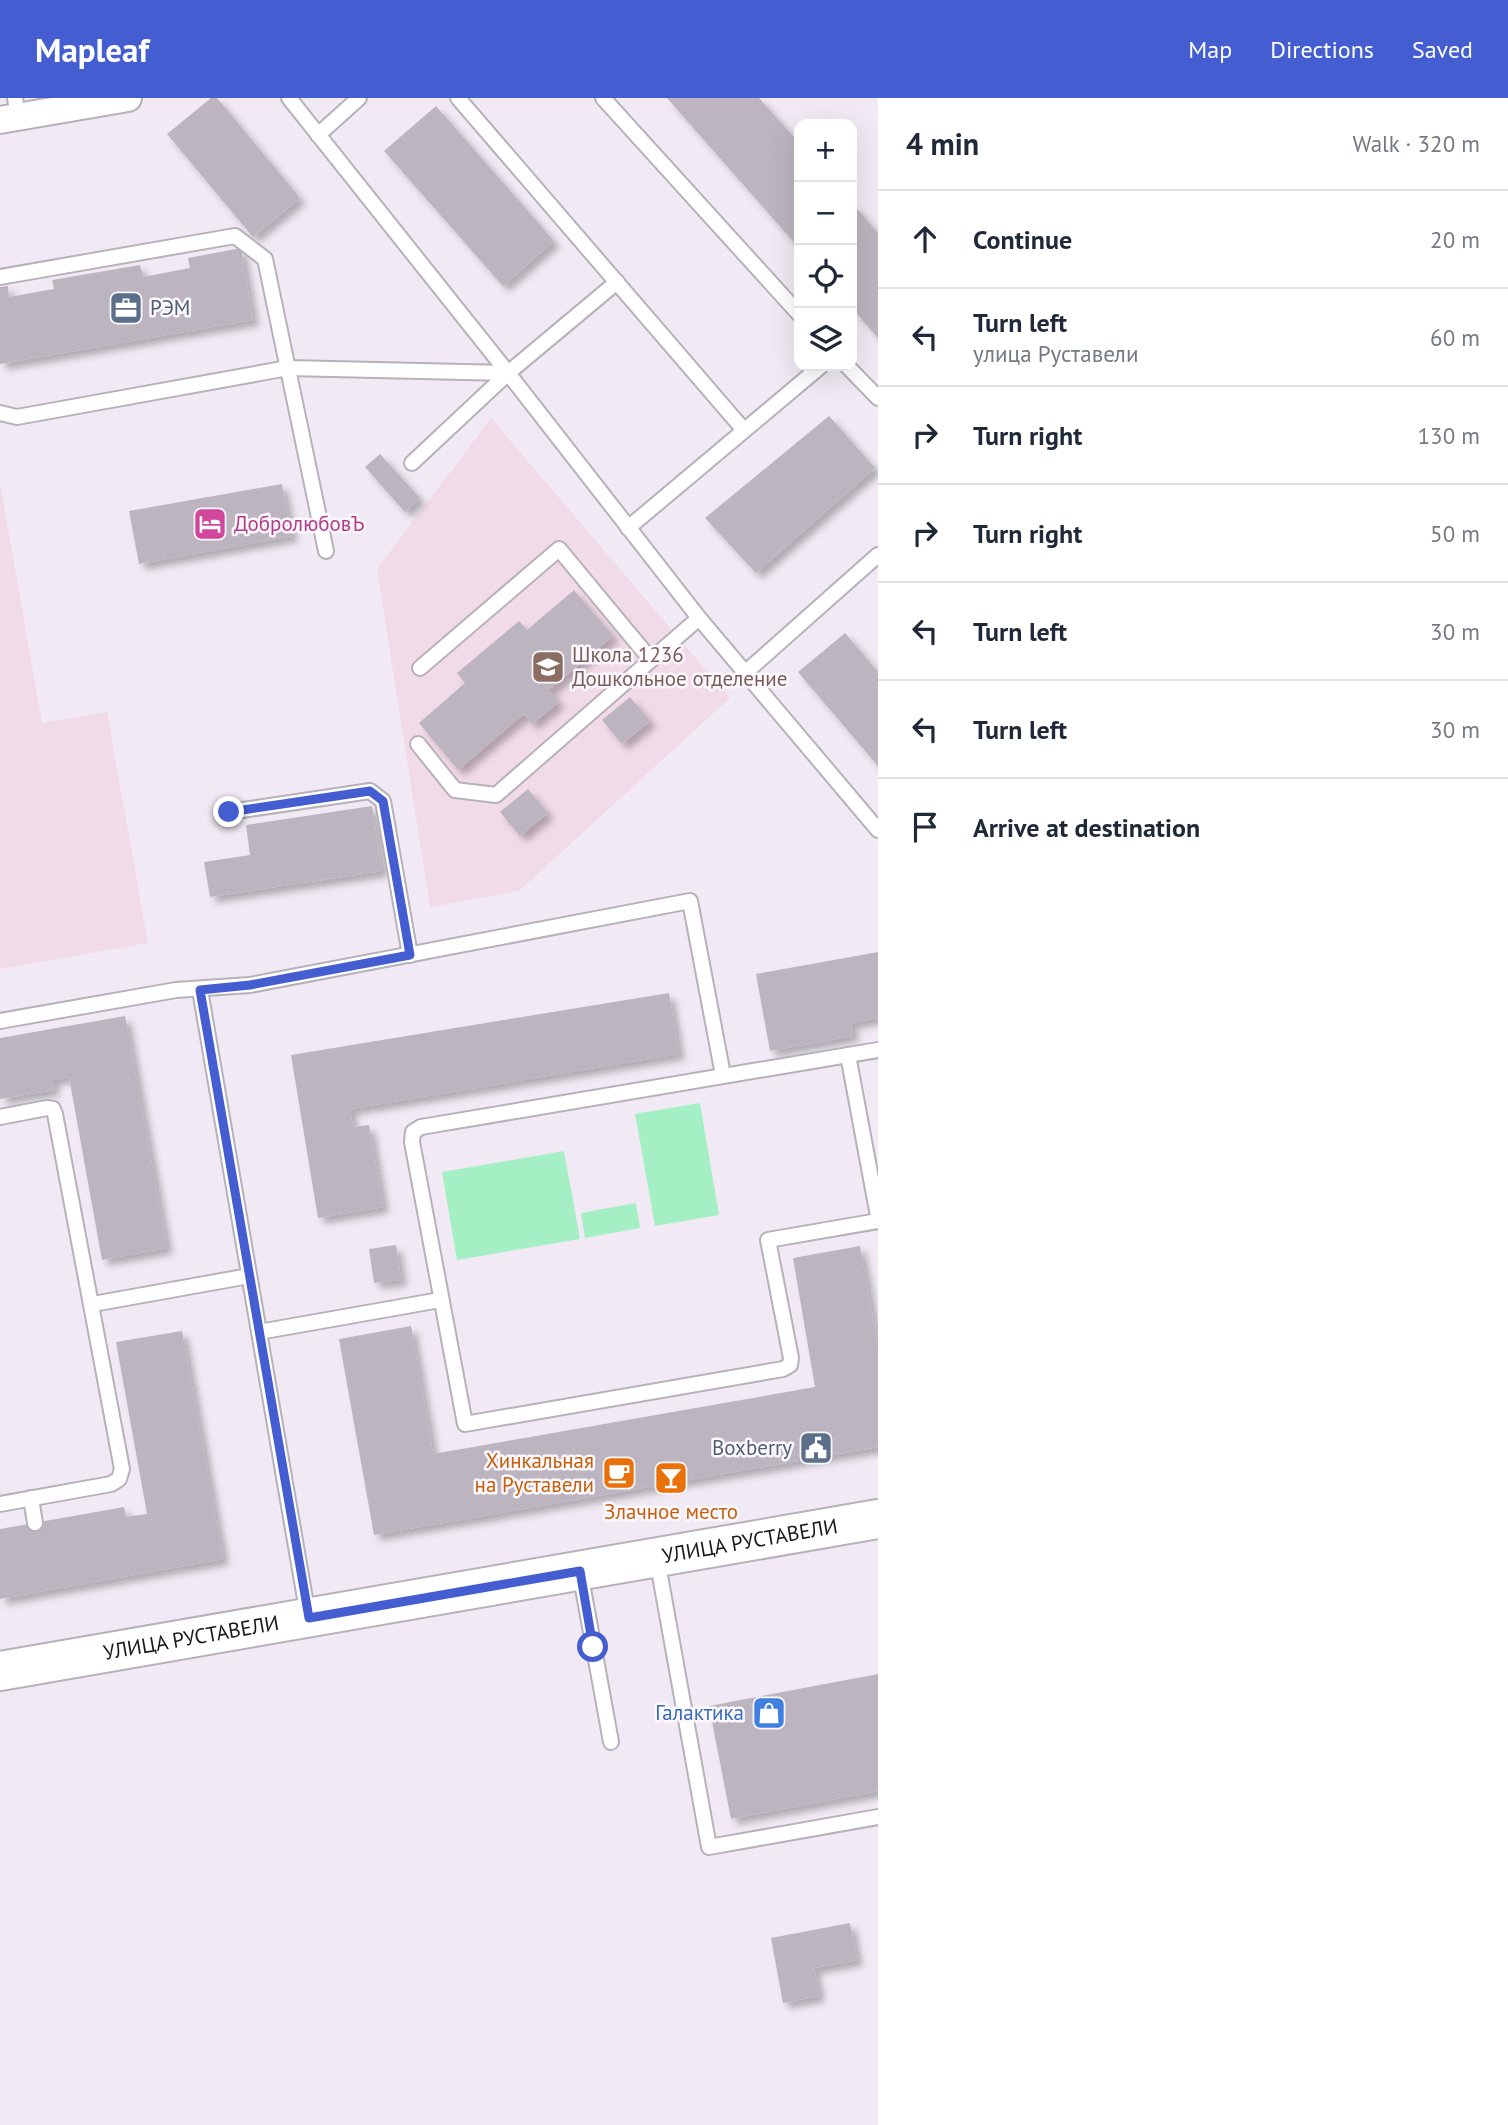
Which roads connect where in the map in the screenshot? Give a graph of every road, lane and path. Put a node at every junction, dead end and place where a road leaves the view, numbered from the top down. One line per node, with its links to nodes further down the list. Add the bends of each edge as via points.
1 (289, 98): 7 (lane)
2 (359, 98): 7 (lane)
3 (458, 98): 9 (lane)
4 (603, 98): 10 (lane)
5 (122, 99): 6 (street)
6 (11, 111)
7 (318, 135): 14 (lane)
8 (0, 277): 11 (lane, via 235,236 265,259)
9 (617, 282): 14 (lane); 17 (lane)
10 (794, 308)
11 (288, 368): 14 (lane); 16 (lane, via 17,417); 20 (lane)
12 (815, 371): 17 (lane)
13 (852, 371): 15 (lane)
14 (508, 373): 18 (lane); 19 (lane)
15 (878, 398)
16 (0, 413)
17 (743, 429): 19 (lane)
18 (412, 463)
19 (628, 528): 22 (lane)
20 (326, 551)
21 (878, 555): 25 (lane)
22 (699, 618): 23 (lane); 25 (lane)
23 (651, 660): 24 (lane, via 559,549); 26 (lane, via 496,795 455,790)
24 (420, 668)
25 (746, 672): 28 (lane)
26 (418, 744)
27 (229, 812): 29 (lane, via 370,791 378,794 383,801)
28 (878, 830)
29 (410, 955): 30 (lane); 34 (lane, via 690,901)
30 (200, 990): 31 (lane, via 176,990); 37 (lane)
31 (0, 1021)
32 (878, 1050): 33 (lane)
33 (848, 1055): 34 (lane); 36 (lane)
34 (723, 1075): 38 (lane, via 413,1132)
35 (0, 1117): 39 (lane, via 53,1108)
36 (878, 1219): 38 (lane, via 768,1240 791,1358 783,1369 465,1424)
37 (250, 1276): 39 (lane); 40 (lane)
38 (440, 1300): 40 (lane)
39 (93, 1304): 41 (lane, via 122,1469 119,1479)
40 (259, 1332): 47 (lane)
41 (30, 1498): 42 (lane); 44 (lane)
42 (0, 1504)
43 (878, 1519): 45 (main road, УЛИЦА РУСТАВЕЛИ)
44 (35, 1523)
45 (657, 1557): 46 (main road, УЛИЦА РУСТАВЕЛИ); 50 (lane, via 709,1847)
46 (580, 1571): 47 (main road, УЛИЦА РУСТАВЕЛИ); 49 (lane)
47 (309, 1618): 48 (main road, УЛИЦА РУСТАВЕЛИ)
48 (0, 1671)
49 (611, 1742)
50 (878, 1817)

